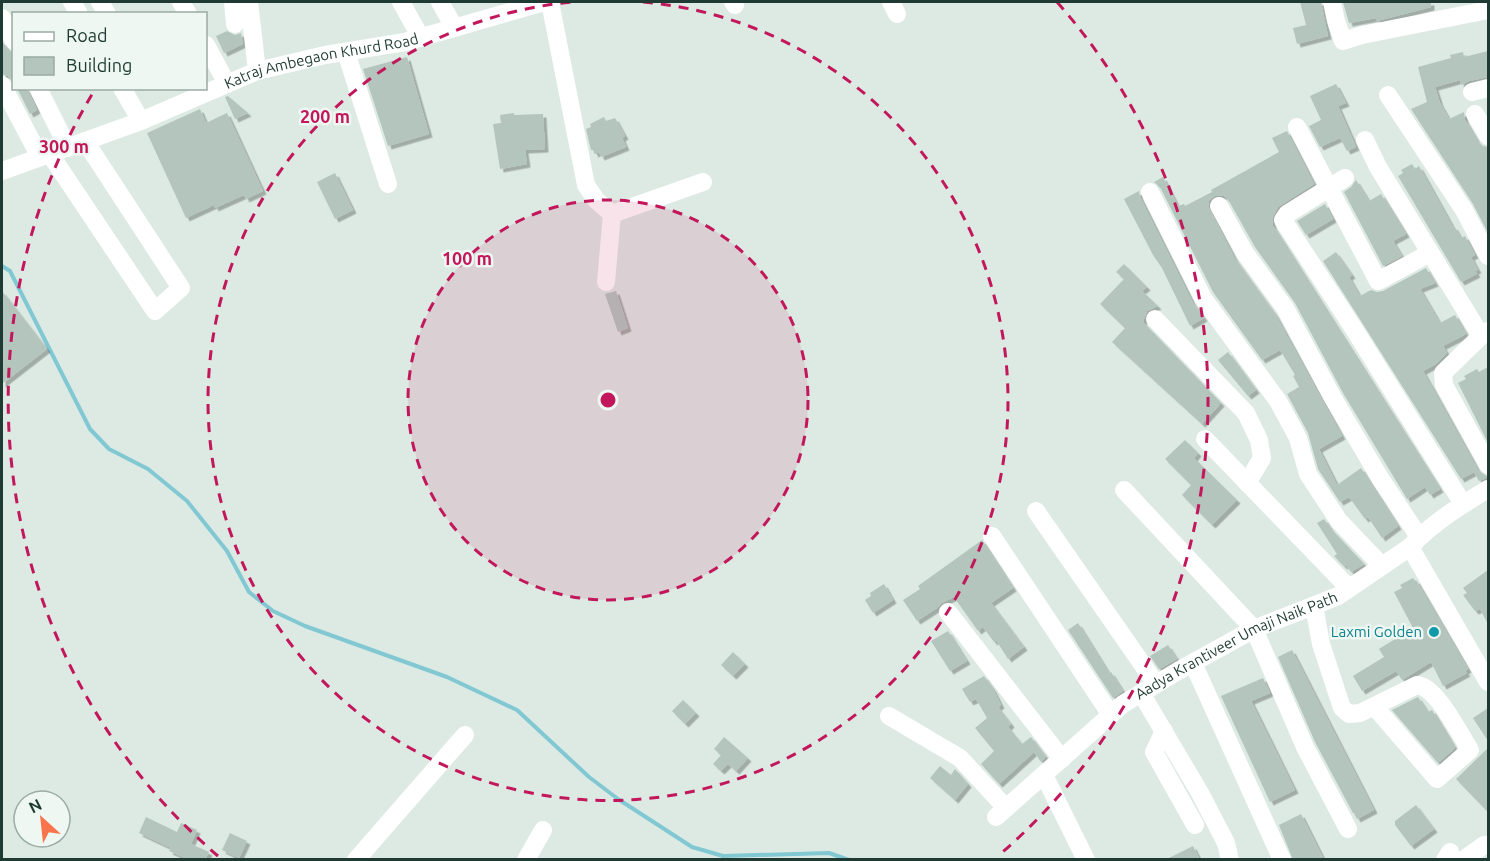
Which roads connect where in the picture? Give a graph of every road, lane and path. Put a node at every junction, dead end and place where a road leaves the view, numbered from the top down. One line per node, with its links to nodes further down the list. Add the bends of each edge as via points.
1 (233, 2): 10 (street)
2 (249, 2): 16 (street)
3 (401, 2): 13 (street)
4 (440, 2): 11 (street)
5 (544, 2): 11 (street, Katraj Ambegaon Khurd Road)
6 (550, 2): 36 (street, via 586,185)
7 (1332, 2): 8 (street, via 1344,41)
8 (1488, 10)
9 (2, 18): 12 (street)
10 (235, 24)
11 (454, 27): 13 (street, Katraj Ambegaon Khurd Road)
12 (12, 37)
13 (421, 38): 15 (street, Katraj Ambegaon Khurd Road)
14 (207, 47): 17 (street)
15 (346, 52): 16 (street, Katraj Ambegaon Khurd Road); 32 (street)
16 (257, 71): 17 (street, Katraj Ambegaon Khurd Road)
17 (227, 84): 23 (street, Katraj Ambegaon Khurd Road)
18 (2, 85): 28 (street)
19 (39, 90): 27 (street)
20 (123, 90): 23 (street)
21 (1388, 95): 38 (street, via 1464,210)
22 (1475, 114): 25 (street)
23 (141, 121): 27 (street, Katraj Ambegaon Khurd Road)
24 (1297, 127): 33 (street)
25 (1488, 136)
26 (1365, 140): 37 (street)
27 (76, 144): 28 (street, Katraj Ambegaon Khurd Road); 28 (street, via 181,288 155,311)
28 (45, 156): 29 (street, Katraj Ambegaon Khurd Road)
29 (2, 171)
30 (1345, 178): 33 (street)
31 (703, 182): 36 (street)
32 (388, 184)
33 (1328, 188): 37 (street, via 1377,281); 47 (street, via 1283,220)
34 (1150, 192): 51 (street, via 1203,298 1278,401 1298,438 1308,474 1339,521)
35 (1219, 206): 50 (street, via 1245,253 1285,308)
36 (612, 214): 39 (street)
37 (1430, 253): 41 (street)
38 (1488, 256)
39 (606, 282)
40 (1155, 319): 44 (street, via 1246,413 1262,458)
41 (1485, 334): 43 (street, via 1443,374 1444,386)
42 (1205, 439): 44 (street)
43 (1488, 465)
44 (1247, 483): 52 (street)
45 (1488, 489): 47 (street, Aadya Krantiveer Umaji Naik Path)
46 (1124, 490): 55 (street)
47 (1463, 504): 50 (street, Aadya Krantiveer Umaji Naik Path)
48 (1035, 511): 58 (street)
49 (992, 536): 61 (street)
50 (1415, 542): 51 (street, Aadya Krantiveer Umaji Naik Path); 57 (street)
51 (1382, 566): 52 (street, Aadya Krantiveer Umaji Naik Path)
52 (1349, 588): 53 (street, Aadya Krantiveer Umaji Naik Path)
53 (1314, 606): 55 (street, Aadya Krantiveer Umaji Naik Path); 59 (street, via 1321,644 1342,708 1349,714)
54 (948, 612): 64 (street)
55 (1254, 629): 56 (street, Aadya Krantiveer Umaji Naik Path); 67 (street, via 1305,747)
56 (1193, 663): 58 (street, Aadya Krantiveer Umaji Naik Path); 75 (street)
57 (1488, 682)
58 (1149, 689): 61 (street, Aadya Krantiveer Umaji Naik Path); 62 (street)
59 (1374, 706): 59 (street, via 1417,685 1424,686 1434,694 1470,750 1437,779)
60 (889, 716): 65 (street, Aadya Krantiveer Umaji Naik Path, via 960,758 1001,813)
61 (1111, 716): 64 (street, Aadya Krantiveer Umaji Naik Path)
62 (1164, 731): 66 (street, via 1154,752); 74 (street, via 1226,843)
63 (465, 735): 71 (street)
64 (1062, 759): 65 (street, Aadya Krantiveer Umaji Naik Path)
65 (1044, 775): 73 (street)
66 (1195, 825)
67 (1348, 829)
68 (543, 830): 72 (street)
69 (1488, 845): 70 (street)
70 (1452, 857)
71 (356, 860)
72 (526, 860)
73 (1086, 860)
74 (1230, 860)
75 (1282, 860)

